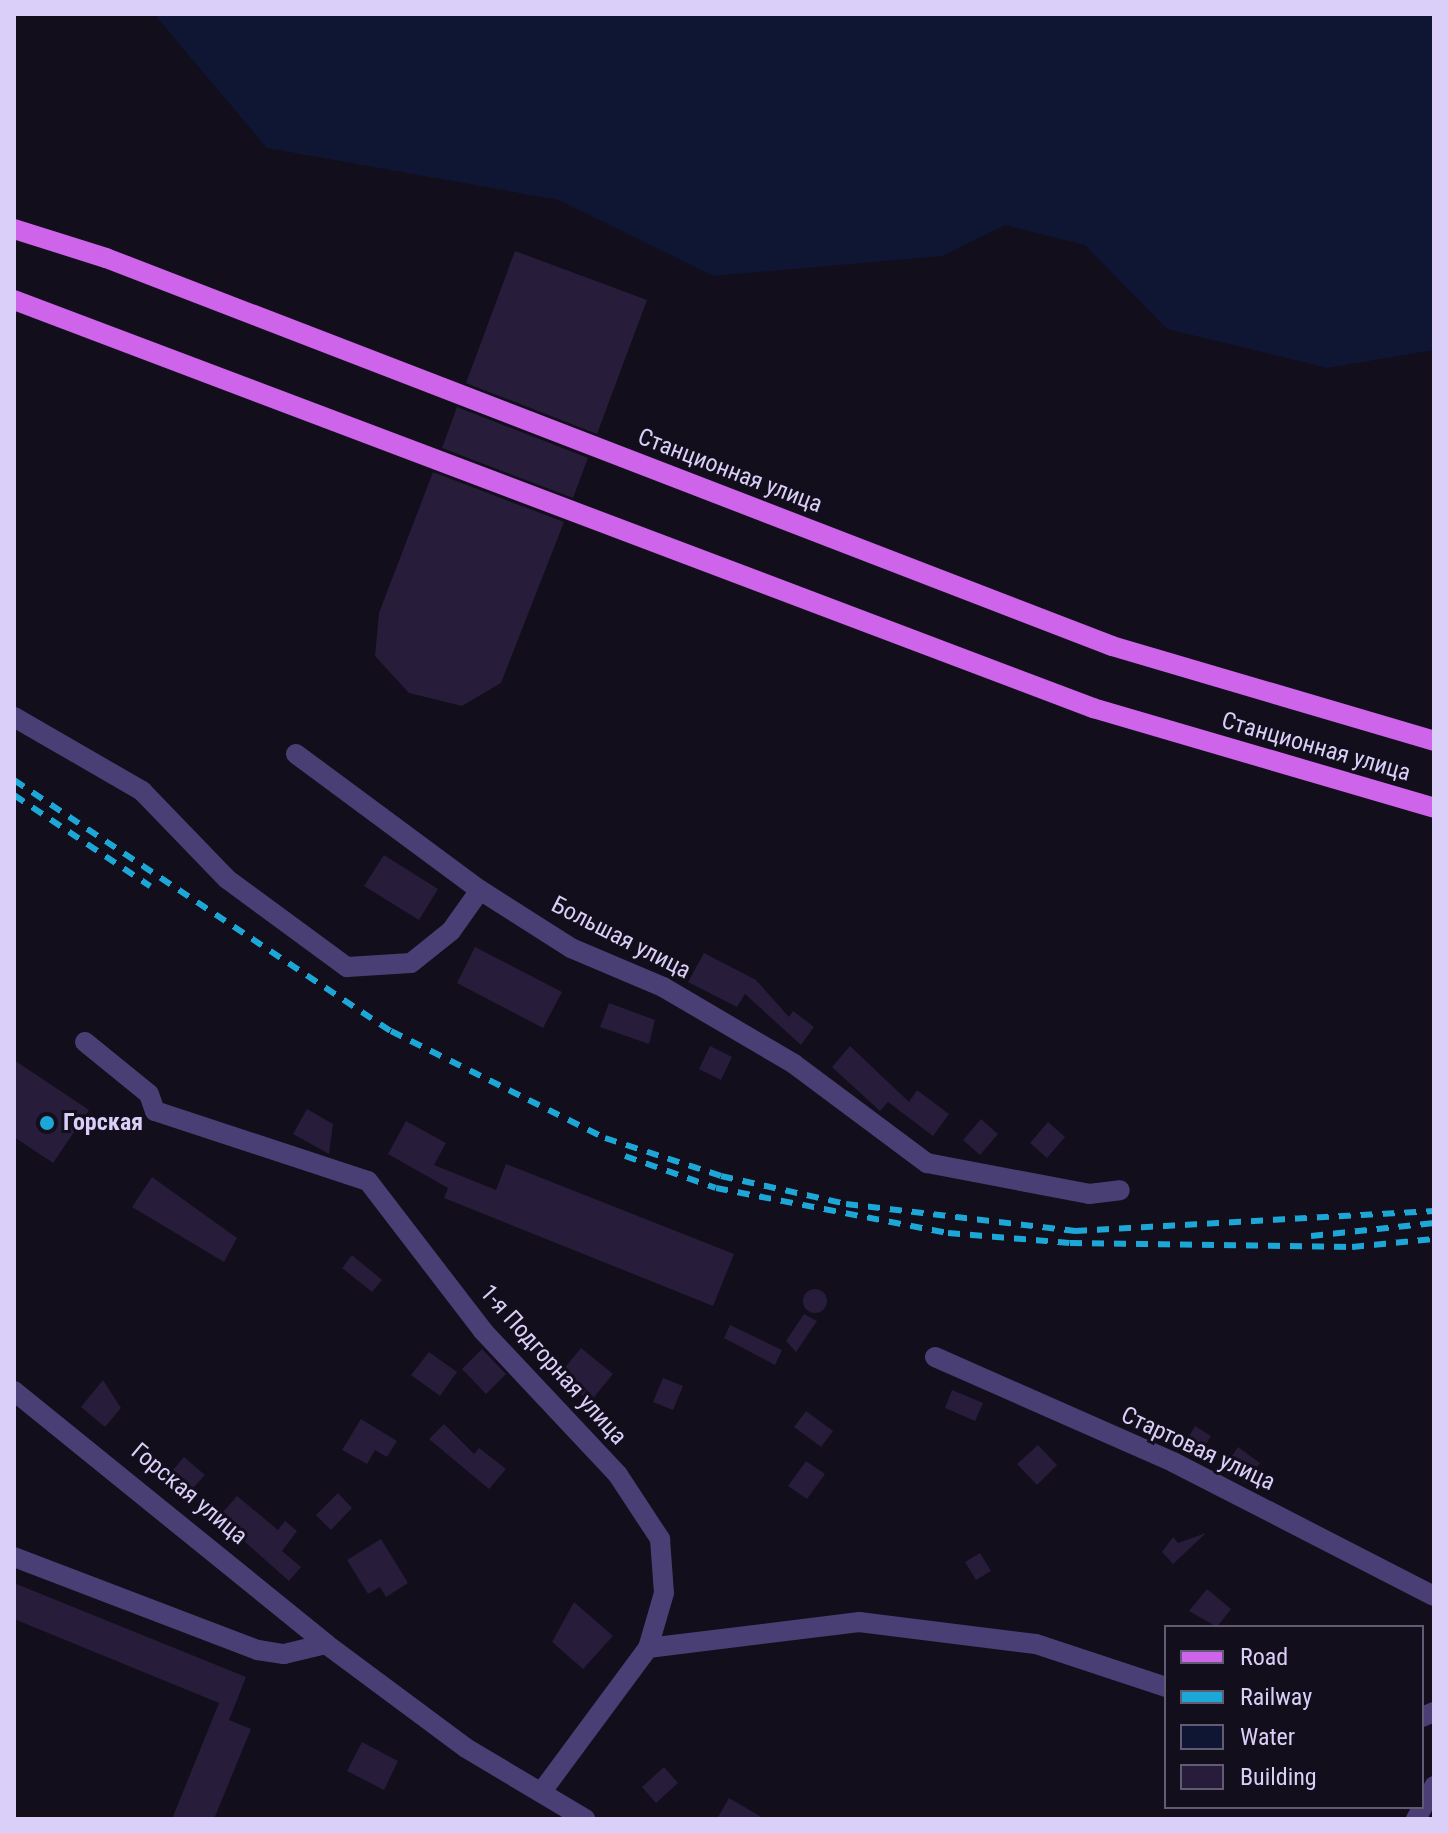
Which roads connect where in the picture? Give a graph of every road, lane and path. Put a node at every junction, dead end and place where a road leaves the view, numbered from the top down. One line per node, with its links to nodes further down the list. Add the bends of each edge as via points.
1 (14, 229): 4 (main road, Станционная улица, via 106,258 1112,646)
2 (14, 300): 6 (main road, Станционная улица, via 1093,708)
3 (14, 717): 7 (street, via 142,791 227,879 347,967 411,963 451,931)
4 (1434, 741)
5 (296, 754): 7 (street, Большая улица)
6 (1434, 808)
7 (480, 890): 9 (street, Большая улица, via 571,948 663,987 794,1064 927,1163 1089,1194)
8 (85, 1042): 15 (street, 1-я Подгорная улица, via 149,1094 155,1111 368,1181 483,1331 618,1475 660,1539 664,1593)
9 (1120, 1190)
10 (935, 1357): 13 (street, Стартовая улица, via 1173,1462)
11 (14, 1391): 14 (street, Горская улица)
12 (14, 1557): 14 (street, via 258,1650 284,1654)
13 (1434, 1596)
14 (326, 1644): 18 (street, Горская улица, via 466,1748)
15 (648, 1648): 16 (street, via 859,1622 1036,1644); 18 (street, 1-я Подгорная улица)
16 (1164, 1686)
17 (1434, 1786): 19 (street)
18 (543, 1790): 20 (street, Горская улица)
19 (1424, 1804)
20 (585, 1819)

